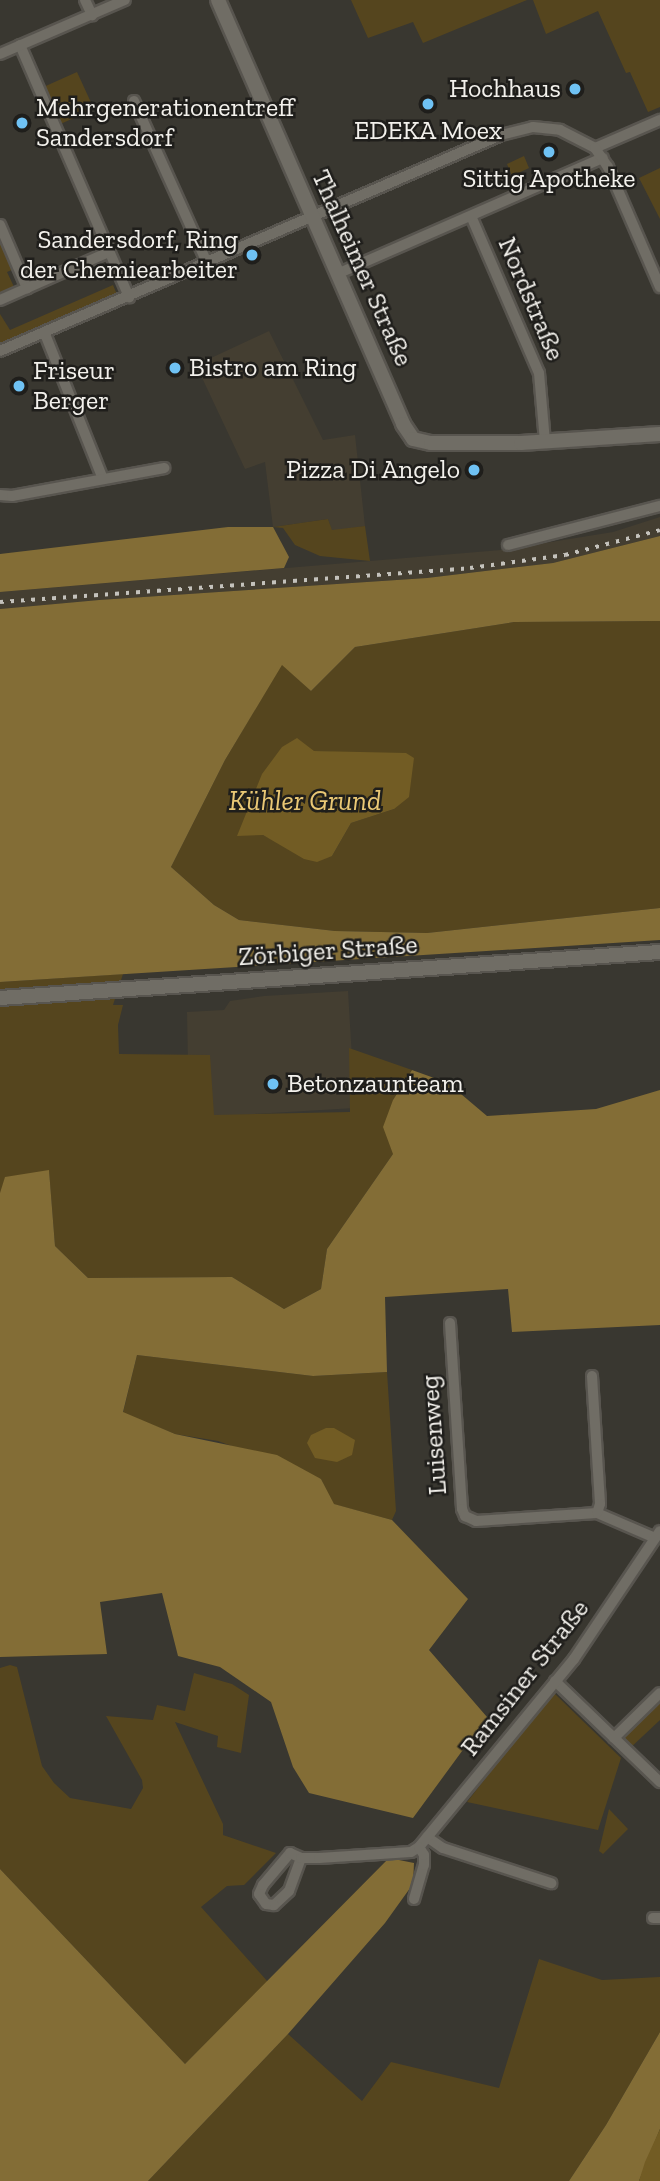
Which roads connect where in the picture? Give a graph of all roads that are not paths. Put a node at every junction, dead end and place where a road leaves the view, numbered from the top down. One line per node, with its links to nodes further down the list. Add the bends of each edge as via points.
1 (85, 0): 4 (street)
2 (125, 0): 4 (street)
3 (218, 0): 12 (street, Thalheimer Straße)
4 (92, 15): 5 (street)
5 (20, 46): 6 (street); 14 (street)
6 (1, 51)
7 (134, 101): 15 (street)
8 (660, 120): 9 (street)
9 (595, 148): 10 (street); 12 (street, via 551,128 518,129)
10 (603, 159): 11 (street); 17 (street)
11 (471, 216): 16 (street); 24 (street, Nordstraße, via 539,373)
12 (313, 217): 15 (street); 16 (street, Thalheimer Straße)
13 (0, 225): 18 (street)
14 (109, 252): 18 (street); 19 (street)
15 (208, 263): 19 (street)
16 (337, 274): 24 (street, Thalheimer Straße, via 413,439 431,443)
17 (660, 287)
18 (27, 288): 20 (street)
19 (130, 298): 21 (street)
20 (0, 300)
21 (45, 334): 22 (street); 26 (street)
22 (0, 351)
23 (660, 434): 24 (street)
24 (545, 442)
25 (164, 468): 26 (street)
26 (103, 479): 27 (street)
27 (0, 495)
28 (660, 506): 29 (street)
29 (508, 545)
30 (660, 953): 31 (street, Zörbiger Straße)
31 (0, 998)
32 (450, 1323): 34 (street, Luisenweg, via 466,1516 476,1521)
33 (592, 1376): 34 (street)
34 (597, 1513): 35 (street, Luisenweg)
35 (658, 1535): 36 (street, Ramsiner Straße)
36 (555, 1681): 38 (street); 40 (street, Ramsiner Straße)
37 (660, 1693): 38 (street)
38 (614, 1738): 39 (street)
39 (660, 1782)
40 (427, 1838): 41 (street, Ramsiner Straße); 43 (street, via 443,1849)
41 (419, 1847): 42 (street, via 411,1852); 44 (street, via 424,1865)
42 (301, 1858): 42 (street, via 289,1891 274,1905 266,1904 259,1894 264,1885 290,1853)
43 (551, 1883)
44 (414, 1899)

